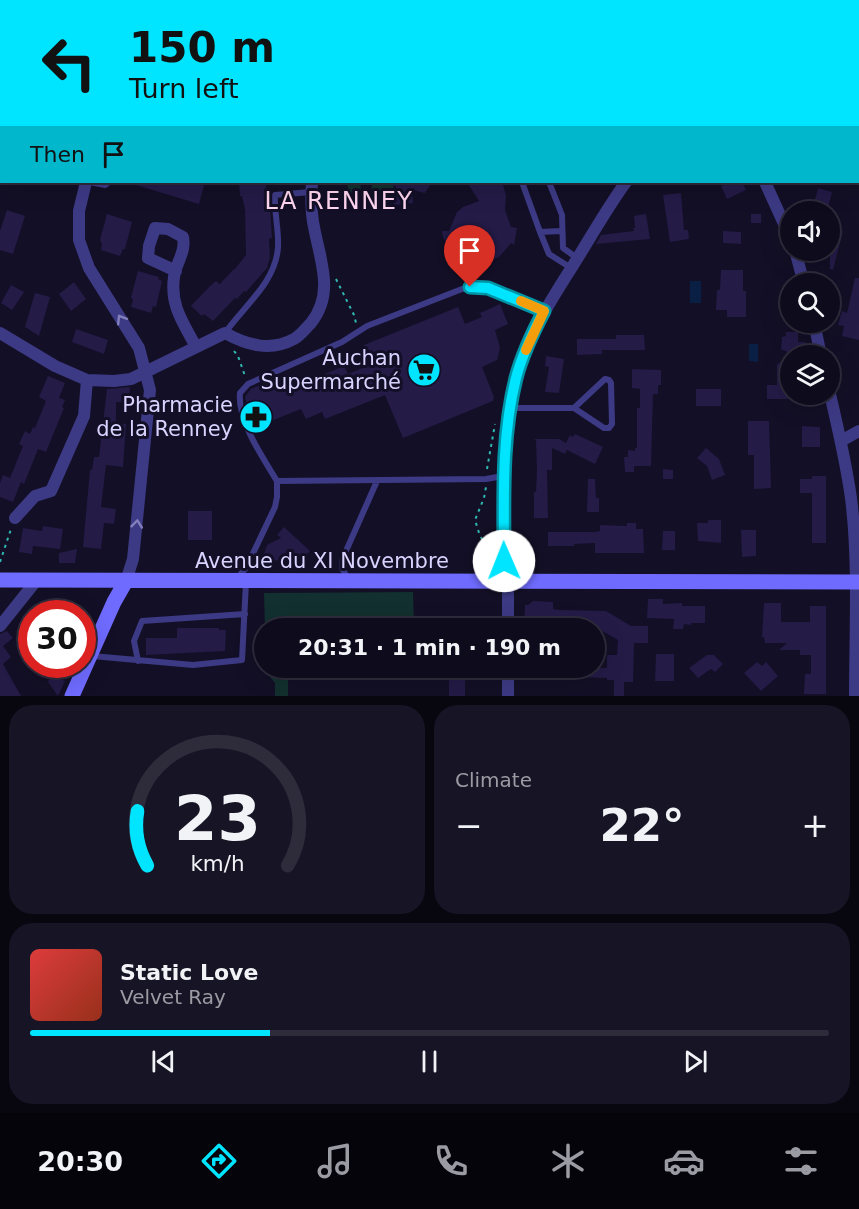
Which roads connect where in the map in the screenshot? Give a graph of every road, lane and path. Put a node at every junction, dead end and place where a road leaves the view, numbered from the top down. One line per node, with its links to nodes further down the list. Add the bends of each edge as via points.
1 (88, 183): 18 (street, one-way to 1, via 139,348 89,268 79,240 79,211)
2 (522, 183): 9 (lane)
3 (549, 183): 8 (lane, via 562,215)
4 (625, 183): 10 (street)
5 (765, 183): 7 (street)
6 (312, 187): 12 (street, via 313,225); 16 (lane, via 275,195 276,263 262,287)
7 (780, 215)
8 (561, 231): 9 (lane); 10 (lane, via 562,248)
9 (540, 232): 10 (lane, via 549,254)
10 (574, 263): 13 (street)
11 (176, 270): 17 (street, via 173,303)
12 (325, 275): 14 (path, via 335,277 354,315); 16 (street, via 318,314 300,335 288,342 258,346)
13 (544, 311): 14 (lane, via 488,288 470,287); 22 (street, via 525,352)
14 (357, 331): 20 (lane, via 342,342)
15 (0, 333): 19 (street)
16 (221, 335): 17 (street); 20 (path, via 238,356)
17 (196, 347): 18 (street)
18 (145, 372): 19 (street, via 131,379); 33 (street, one-way to 18, via 133,559 146,440 150,390)
19 (87, 380): 29 (street, via 84,416 51,491 35,496)
20 (248, 384): 27 (lane, via 240,393 242,409 253,439)
21 (833, 405): 25 (street)
22 (511, 408): 23 (lane); 26 (street)
23 (574, 408): 23 (lane, via 609,428 609,380 604,379)
24 (859, 431): 25 (street)
25 (841, 441): 36 (street, via 851,499)
26 (503, 476): 28 (lane); 37 (street, via 504,570)
27 (277, 481): 28 (lane); 35 (lane, via 277,497)
28 (377, 481): 34 (lane, via 342,560 345,577)
29 (15, 518): 30 (path)
30 (0, 562)
31 (0, 580): 32 (main road, Avenue du XI Novembre)
32 (36, 581): 33 (main road, Avenue du XI Novembre); 40 (street)
33 (126, 581): 35 (main road, Avenue du XI Novembre); 41 (main road)
34 (352, 581): 35 (main road, Avenue du XI Novembre); 37 (main road, Avenue du XI Novembre)
35 (239, 582): 38 (lane)
36 (857, 582): 37 (main road, Avenue du XI Novembre); 48 (street)
37 (508, 583): 39 (street)
38 (245, 614): 43 (lane, via 142,621 135,641); 43 (lane, via 242,660 193,665)
39 (508, 618)
40 (0, 626)
41 (96, 644)
42 (96, 657): 43 (lane)
43 (138, 661)
44 (81, 678): 46 (main road)
45 (508, 678): 47 (street)
46 (72, 696)
47 (508, 696)
48 (855, 696)

